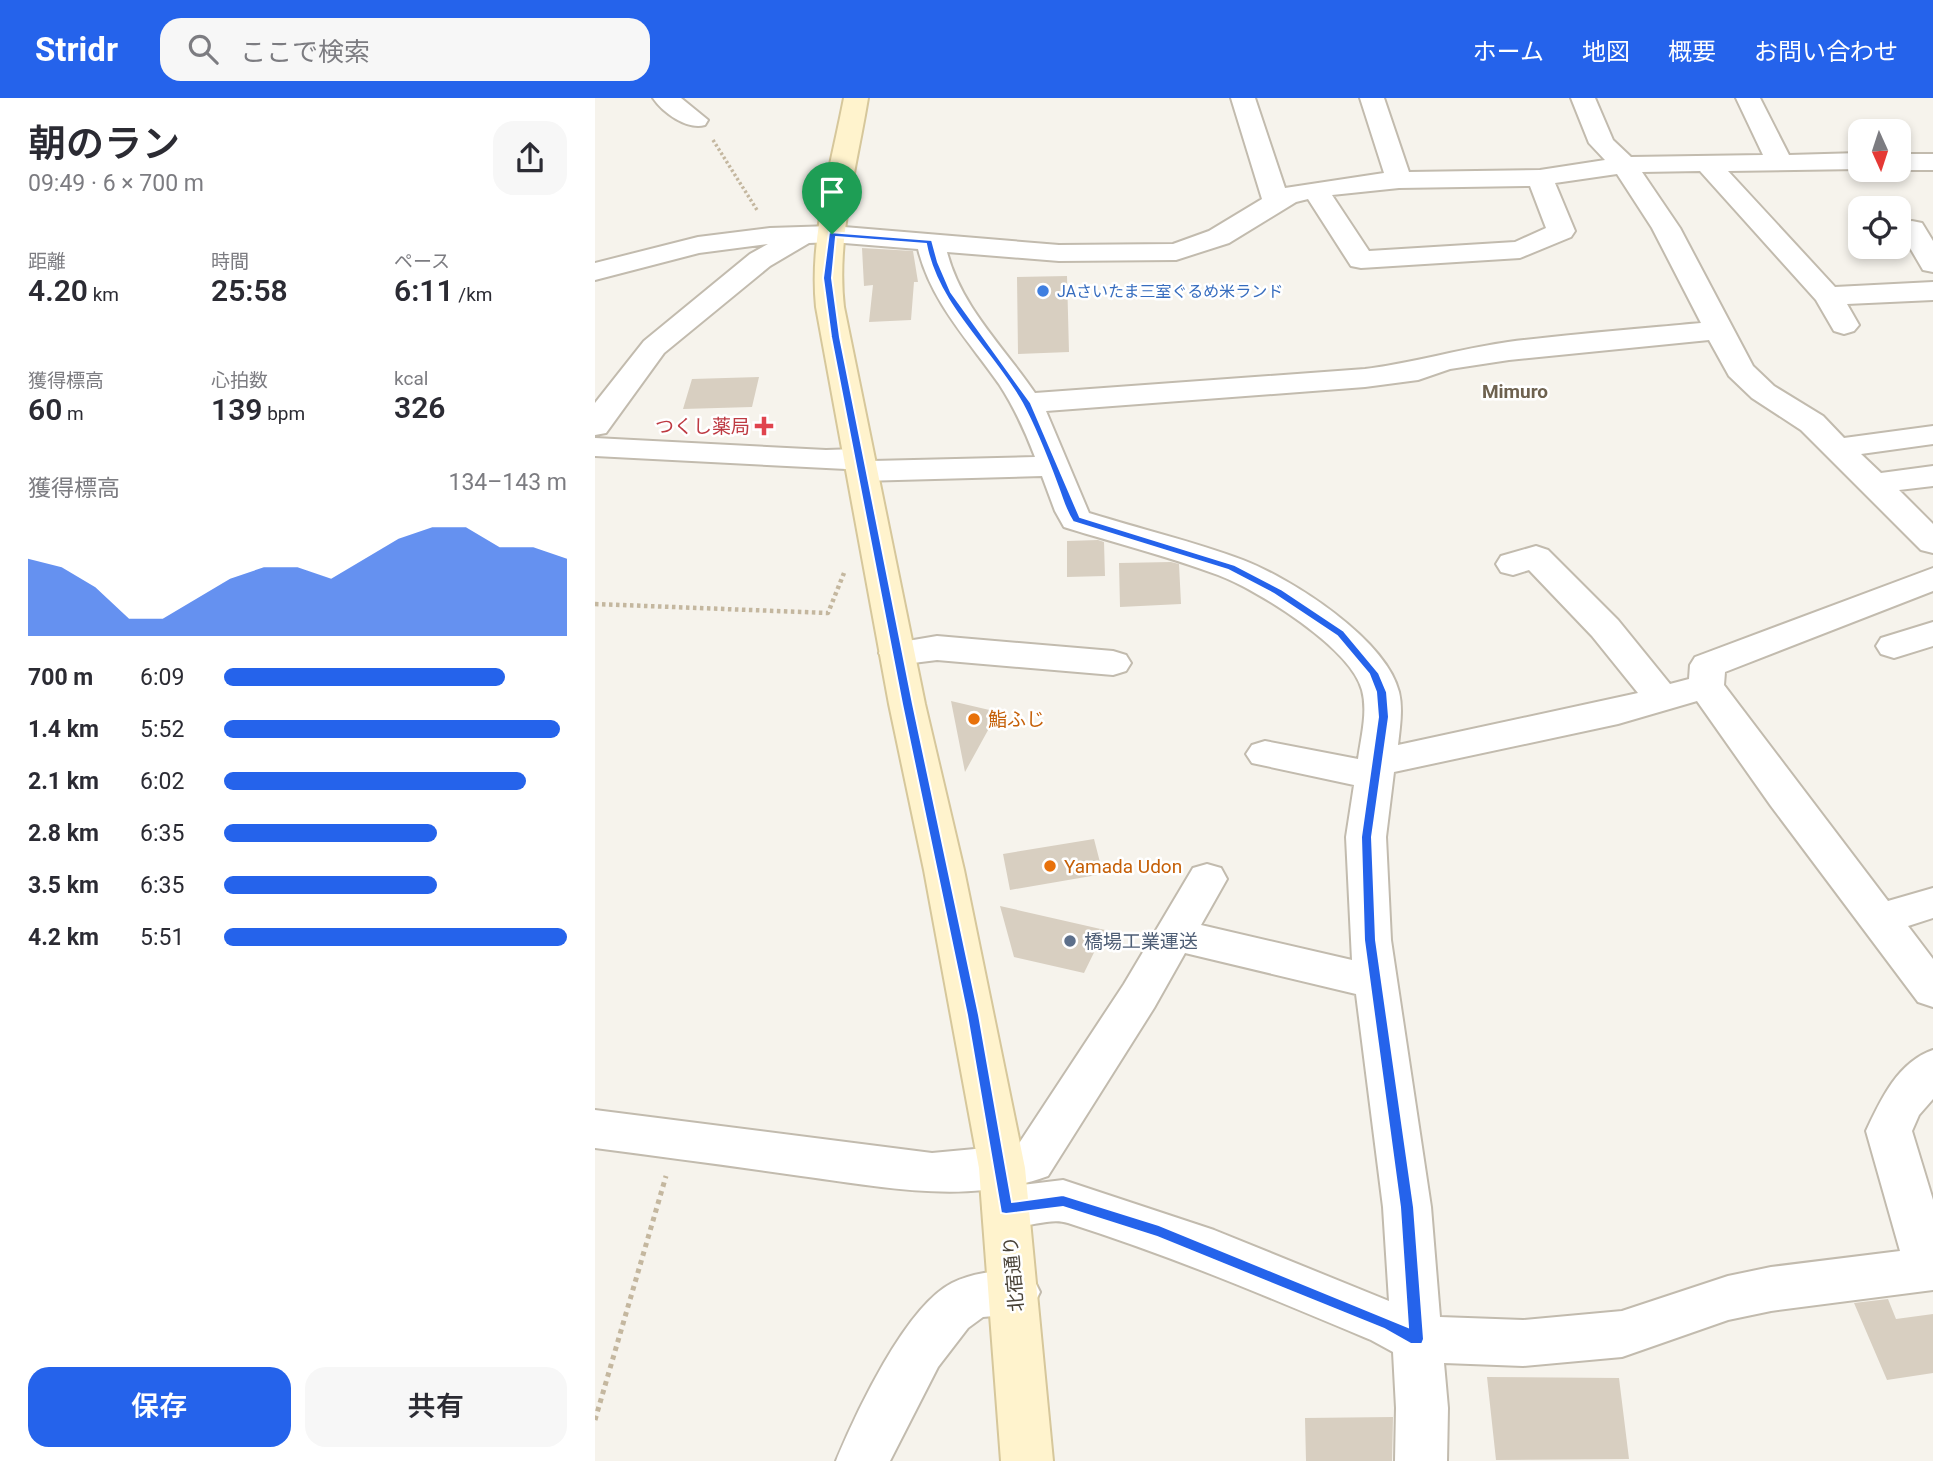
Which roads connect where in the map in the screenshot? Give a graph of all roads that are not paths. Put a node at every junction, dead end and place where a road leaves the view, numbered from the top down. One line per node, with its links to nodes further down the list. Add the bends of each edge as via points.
1 (665, 98): 7 (street)
2 (856, 98): 19 (street, 北宿通り)
3 (1243, 98): 17 (street)
4 (1372, 98): 15 (street)
5 (1583, 98): 13 (street, via 1602,142)
6 (1748, 98): 8 (street)
7 (696, 120)
8 (1779, 161): 9 (street); 12 (street)
9 (1848, 161)
10 (1911, 162): 11 (street)
11 (1933, 162)
12 (1706, 163): 13 (street); 24 (street)
13 (1624, 165): 14 (street); 26 (street, via 1666,228)
14 (1541, 178): 15 (street); 16 (street, via 1560,231 1531,245 1520,250 1361,260)
15 (1399, 180): 16 (street)
16 (1315, 190): 17 (street)
17 (1276, 202): 20 (street, via 1219,237 1176,252 1059,253)
18 (1912, 229): 21 (street)
19 (817, 234): 20 (street); 22 (street, via 669,251); 27 (street, via 760,260 672,330); 33 (street, 北宿通り)
20 (930, 242): 28 (street, via 933,262 947,292)
21 (1933, 264)
22 (595, 272)
23 (1933, 291): 24 (street)
24 (1828, 296): 25 (street)
25 (1844, 325)
26 (1717, 330): 28 (street, via 1509,351 1365,377); 32 (street, via 1746,379 1812,423)
27 (605, 396): 29 (street)
28 (1026, 403): 34 (street)
29 (595, 426)
30 (1933, 435): 32 (street)
31 (595, 447): 33 (street)
32 (1837, 448): 36 (street)
33 (860, 465): 34 (street); 42 (street, 北宿通り)
34 (1054, 466): 47 (street, via 1076,520 1232,568 1341,634 1374,673 1381,692 1383,717)
35 (1933, 476): 36 (street)
36 (1875, 484): 37 (street)
37 (1933, 542)
38 (1513, 564): 45 (street, via 1536,557 1571,612)
39 (1933, 579): 44 (street, via 1708,665)
40 (1933, 634): 41 (street)
41 (1894, 646)
42 (897, 653): 43 (street, via 937,648); 56 (street, 北宿通り, via 944,870)
43 (1114, 663)
44 (1706, 686): 45 (street); 50 (street, via 1792,807)
45 (1662, 698): 47 (street)
46 (1265, 754): 47 (street)
47 (1376, 769): 52 (street, via 1366,837)
48 (1206, 879): 51 (street)
49 (1933, 903): 50 (street)
50 (1881, 919): 53 (street)
51 (1176, 935): 52 (street); 56 (street, via 1032,1162)
52 (1374, 982): 58 (street, via 1407,1207)
53 (1933, 990)
54 (1933, 1068): 58 (street, via 1901,1104 1889,1131 1930,1269 1728,1298 1622,1334 1523,1343)
55 (595, 1129): 56 (street, via 932,1173)
56 (1004, 1188): 57 (street, 北宿通り); 58 (street, via 1159,1231)
57 (1015, 1292): 59 (street, via 968,1299 937,1325); 60 (street, 北宿通り)
58 (1416, 1339): 61 (street)
59 (862, 1461)
60 (1027, 1461)
61 (1421, 1461)

